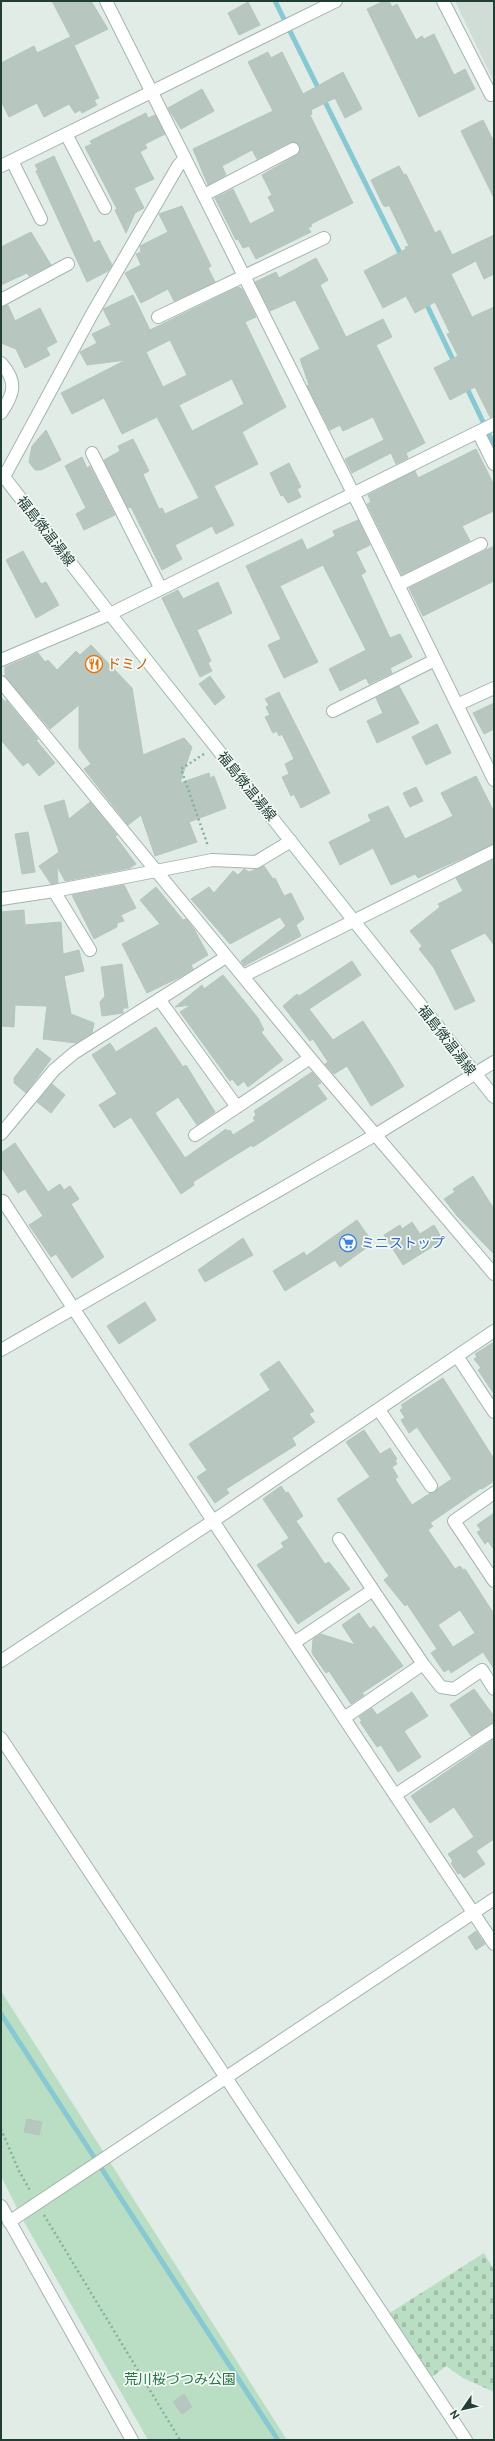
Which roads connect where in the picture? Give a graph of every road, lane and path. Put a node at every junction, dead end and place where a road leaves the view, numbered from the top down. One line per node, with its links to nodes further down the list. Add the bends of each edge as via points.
1 (106, 1): 4 (street)
2 (336, 1): 4 (street)
3 (443, 1): 5 (street)
4 (152, 92): 6 (street); 8 (street)
5 (493, 96)
6 (66, 134): 9 (street); 11 (street)
7 (293, 149): 10 (street)
8 (185, 158): 10 (street); 24 (street, via 92,314)
9 (6, 163): 12 (street)
10 (204, 195): 15 (street)
11 (105, 208)
12 (41, 219)
13 (324, 238): 15 (street)
14 (68, 264): 16 (street)
15 (244, 276): 17 (street); 25 (street)
16 (1, 300)
17 (158, 317)
18 (1, 363): 19 (street, via 12,380 12,397)
19 (1, 413)
20 (494, 424): 21 (street)
21 (478, 432): 23 (street); 25 (street)
22 (92, 453): 28 (street)
23 (494, 464)
24 (3, 475): 29 (street, 福島微温湯線)
25 (353, 493): 27 (street); 28 (street)
26 (481, 544): 27 (street)
27 (398, 585): 31 (street)
28 (161, 589): 29 (street)
29 (110, 614): 30 (street); 36 (street, 福島微温湯線)
30 (1, 660)
31 (435, 660): 34 (street); 35 (street)
32 (1, 682): 41 (street)
33 (494, 688): 34 (street)
34 (457, 705): 37 (street)
35 (333, 711)
36 (216, 747): 38 (street, 福島微温湯線); 40 (path, via 180,768)
37 (494, 780)
38 (291, 841): 40 (street, via 256,862); 44 (street, 福島微温湯線)
39 (494, 850): 44 (street)
40 (212, 860): 41 (street)
41 (154, 870): 42 (street); 46 (street)
42 (54, 891): 43 (street); 45 (street)
43 (1, 899)
44 (353, 920): 47 (street); 51 (street, 福島微温湯線)
45 (90, 950)
46 (226, 957): 47 (street); 48 (street)
47 (243, 976): 49 (street)
48 (159, 999): 53 (street); 54 (street, via 74,1053 59,1066)
49 (310, 1058): 53 (street); 56 (street)
50 (494, 1062): 51 (street)
51 (474, 1074): 52 (street, 福島微温湯線); 56 (street)
52 (494, 1097)
53 (237, 1107): 55 (street)
54 (1, 1134)
55 (195, 1135)
56 (375, 1135): 58 (street); 59 (street)
57 (2, 1201): 59 (street)
58 (494, 1274)
59 (74, 1308): 61 (street); 67 (street)
60 (494, 1331): 62 (street)
61 (1, 1350)
62 (457, 1356): 63 (street); 64 (street)
63 (379, 1410): 65 (street); 67 (street)
64 (494, 1412)
65 (431, 1486)
66 (494, 1494): 69 (street, via 454,1521)
67 (213, 1521): 71 (street); 72 (street)
68 (339, 1539): 70 (street)
69 (494, 1581)
70 (373, 1590): 71 (street); 73 (street)
71 (295, 1642): 75 (street)
72 (1, 1660)
73 (423, 1664): 74 (street, via 441,1687 454,1689 482,1670); 75 (street)
74 (494, 1689)
75 (344, 1718): 78 (street)
76 (494, 1730): 78 (street)
77 (1, 1738): 82 (street)
78 (395, 1796): 80 (street)
79 (494, 1899): 80 (street)
80 (473, 1913): 81 (street); 82 (street)
81 (494, 1944)
82 (225, 2079): 87 (street); 90 (street)
83 (1, 2129): 84 (path)
84 (34, 2198)
85 (1, 2206): 87 (street)
86 (42, 2211): 89 (path)
87 (8, 2222): 88 (street)
88 (132, 2440)
89 (180, 2440)
90 (466, 2440)

